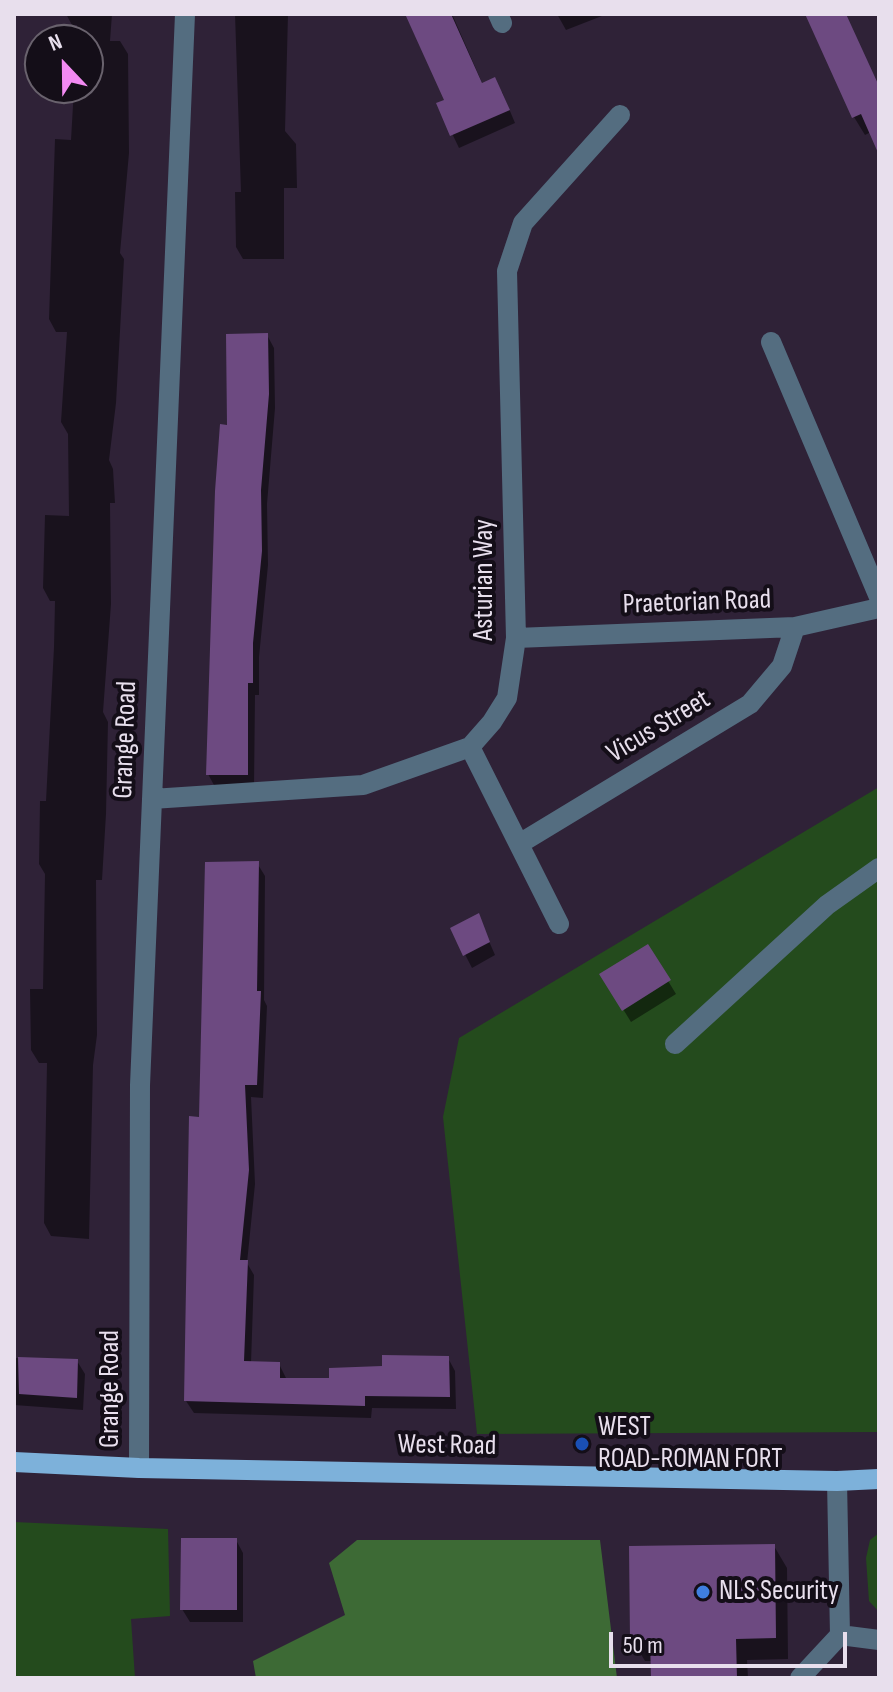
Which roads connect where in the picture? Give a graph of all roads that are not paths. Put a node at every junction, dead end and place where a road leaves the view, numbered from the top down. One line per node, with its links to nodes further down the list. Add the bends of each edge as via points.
1 (185, 14): 9 (street, Grange Road)
2 (620, 115): 7 (street, Asturian Way, via 523,223 507,271)
3 (771, 342): 4 (street)
4 (879, 597)
5 (879, 608): 6 (street, Praetorian Road)
6 (795, 627): 7 (street, Praetorian Road); 10 (street, Vicus Street, via 782,666 750,704)
7 (516, 638): 8 (street, Asturian Way, via 507,698)
8 (470, 747): 9 (street, via 363,785); 10 (street)
9 (152, 799): 15 (street, Grange Road, via 140,1085)
10 (519, 844): 12 (street)
11 (879, 868): 13 (street, via 827,905)
12 (559, 924)
13 (675, 1044)
14 (14, 1462): 15 (main road, West Road)
15 (139, 1468): 17 (main road, West Road)
16 (879, 1479): 17 (main road, West Road)
17 (837, 1481): 18 (street)
18 (840, 1635): 19 (street); 20 (street)
19 (879, 1640)
20 (800, 1678)

